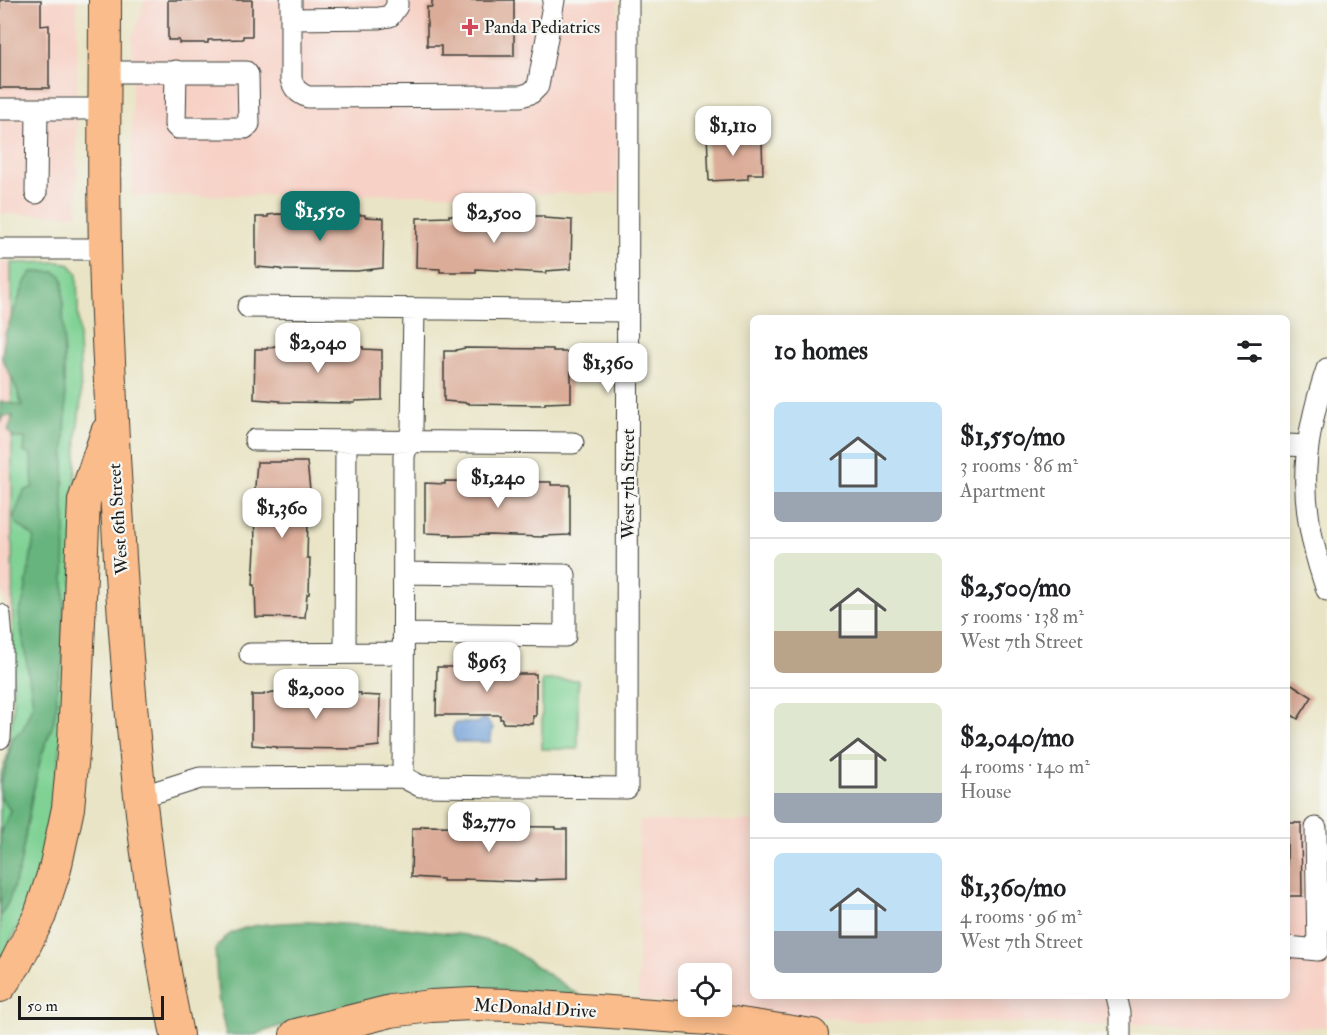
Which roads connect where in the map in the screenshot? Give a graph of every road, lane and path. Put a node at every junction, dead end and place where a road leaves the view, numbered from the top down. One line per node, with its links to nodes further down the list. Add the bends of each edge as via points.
1 (105, 0): 7 (highway, West 6th Street)
2 (396, 0): 5 (street, via 390,16 379,18)
3 (554, 0): 5 (street, via 538,86 520,96 308,97 293,87 291,78)
4 (628, 0): 16 (street, West 7th Street)
5 (291, 9)
6 (176, 71): 7 (street)
7 (105, 72): 10 (highway, West 6th Street)
8 (0, 109): 9 (street)
9 (37, 109): 10 (street); 11 (street)
10 (105, 109): 13 (highway, West 6th Street)
11 (36, 193)
12 (0, 249): 13 (street)
13 (105, 249): 18 (highway, West 6th Street)
14 (249, 307): 15 (street)
15 (414, 309): 16 (street); 21 (street, via 412,429)
16 (628, 311): 32 (street, West 7th Street, via 627,788 420,786)
17 (1327, 369): 23 (street)
18 (111, 417): 33 (highway, West 6th Street); 36 (highway, via 84,501 68,808 56,869 40,915)
19 (255, 440): 20 (street)
20 (346, 441): 21 (street); 28 (street)
21 (408, 441): 22 (street); 24 (street, via 404,456)
22 (573, 443)
23 (1297, 446): 25 (street, via 1312,539)
24 (404, 573): 27 (street); 27 (street, via 565,574 565,636)
25 (1327, 590)
26 (0, 615): 30 (street)
27 (404, 644): 28 (street); 32 (street)
28 (345, 653): 29 (street)
29 (250, 654)
30 (1, 714): 31 (street)
31 (0, 738)
32 (403, 777): 33 (street, via 200,778)
33 (140, 796): 38 (highway, West 6th Street)
34 (1316, 828): 35 (street, via 1318,950)
35 (1290, 947)
36 (0, 986)
37 (1117, 999): 41 (street)
38 (177, 1035)
39 (296, 1035): 40 (highway, McDonald Drive, via 391,1011 472,1004 708,1019)
40 (812, 1035)
41 (1120, 1035)

